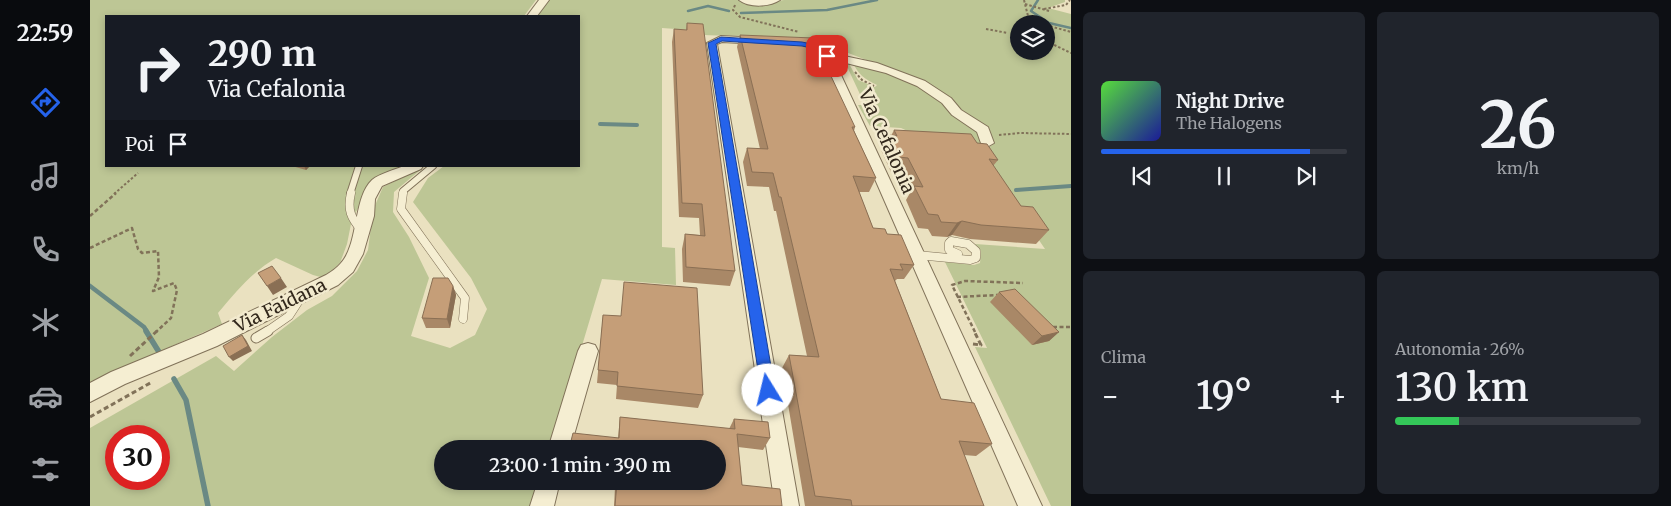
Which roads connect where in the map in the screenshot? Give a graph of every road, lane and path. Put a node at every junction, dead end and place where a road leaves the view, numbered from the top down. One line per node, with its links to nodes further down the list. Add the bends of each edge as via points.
1 (544, 0): 10 (street)
2 (744, 0): 3 (street, via 752,3)
3 (775, 0)
4 (1024, 0): 6 (path)
5 (1070, 0): 7 (path, via 1066,5)
6 (1025, 4): 7 (path); 11 (path)
7 (1044, 9): 8 (path)
8 (1049, 12)
9 (736, 14): 14 (path)
10 (533, 15)
11 (1026, 15)
12 (1055, 27): 16 (path)
13 (986, 29): 15 (path)
14 (802, 33)
15 (1010, 33)
16 (1071, 33)
17 (1055, 46): 18 (path)
18 (1071, 53)
19 (827, 56): 21 (street, via 856,60 888,70 931,90 948,102 954,111 983,130); 30 (street, Via Cefalonia); 48 (street, via 814,46 780,42 721,39 712,43)
20 (1071, 134): 21 (path, via 1020,133 994,136)
21 (986, 142)
22 (359, 167): 27 (lane, via 350,201 351,218)
23 (414, 167): 27 (street, Via Faidana, via 377,183 368,199)
24 (432, 167): 35 (lane, via 403,191 401,209 465,298)
25 (138, 173): 26 (path)
26 (90, 216)
27 (362, 231): 32 (street, Via Faidana, via 347,268 327,282)
28 (90, 248): 41 (path, via 132,228 142,253 158,251 159,277 153,291 174,283 176,290 171,318)
29 (958, 254): 30 (lane, via 949,250 952,241 968,244 976,251 976,258)
30 (917, 255): 49 (street, Via Cefalonia)
31 (1023, 283): 34 (path, via 965,281 952,285)
32 (305, 288): 38 (lane, via 299,305 282,322); 43 (street, Via Faidana, via 210,340)
33 (1003, 295): 34 (path)
34 (957, 297): 39 (path)
35 (463, 319)
36 (1047, 327): 37 (path)
37 (1071, 327)
38 (256, 338)
39 (978, 338)
40 (588, 351): 45 (street)
41 (124, 361)
42 (160, 377): 44 (path)
43 (90, 393)
44 (90, 417)
45 (562, 440)
46 (546, 490): 47 (street)
47 (542, 506)
48 (787, 506)
49 (1030, 506)

